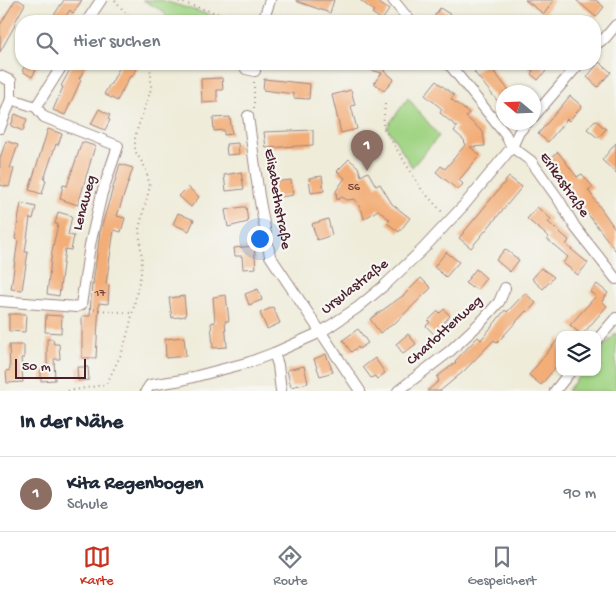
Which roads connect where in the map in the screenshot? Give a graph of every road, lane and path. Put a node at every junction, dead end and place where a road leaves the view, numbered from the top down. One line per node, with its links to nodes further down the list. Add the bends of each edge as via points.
1 (101, 0): 6 (street)
2 (115, 0): 7 (path)
3 (174, 0): 8 (path)
4 (270, 0): 9 (street)
5 (393, 0): 10 (street)
6 (90, 15)
7 (127, 15)
8 (223, 15)
9 (264, 15)
10 (405, 15)
11 (616, 25): 12 (street)
12 (601, 41)
13 (59, 70): 21 (street)
14 (150, 70): 32 (path, via 151,89 135,136 135,151 145,167 150,186 138,229 142,260)
15 (252, 70): 23 (path, via 254,109)
16 (454, 70): 26 (street, Erikastraße)
17 (574, 70): 22 (street)
18 (0, 76): 19 (street, via 10,81)
19 (11, 99): 21 (street, Lenaweg); 24 (street)
20 (385, 104): 27 (path, via 383,127 422,190)
21 (36, 107): 31 (street, Lenaweg, via 44,117 118,146 102,193)
22 (541, 108)
23 (248, 116): 34 (street, Elisabethstraße, via 270,256)
24 (0, 128)
25 (522, 130): 26 (street, Ursulastraße)
26 (512, 146): 27 (street, Ursulastraße); 28 (street, Erikastraße, via 531,161 575,228)
27 (449, 219): 34 (street, Ursulastraße, via 386,284)
28 (616, 279)
29 (505, 288): 43 (street, Charlottenweg, via 499,302 482,321 450,351)
30 (0, 301): 31 (street)
31 (81, 305): 32 (path, via 85,309)
32 (132, 313): 39 (path, via 122,352 107,383)
33 (616, 318): 35 (street)
34 (321, 332): 36 (street, Ursulastraße); 42 (street)
35 (601, 335)
36 (274, 353): 38 (street, Ursulastraße); 41 (street)
37 (567, 376): 44 (street)
38 (182, 386): 40 (street, Ursulastraße, via 150,385)
39 (68, 391)
40 (146, 391)
41 (281, 391)
42 (360, 391)
43 (398, 391)
44 (555, 391)

